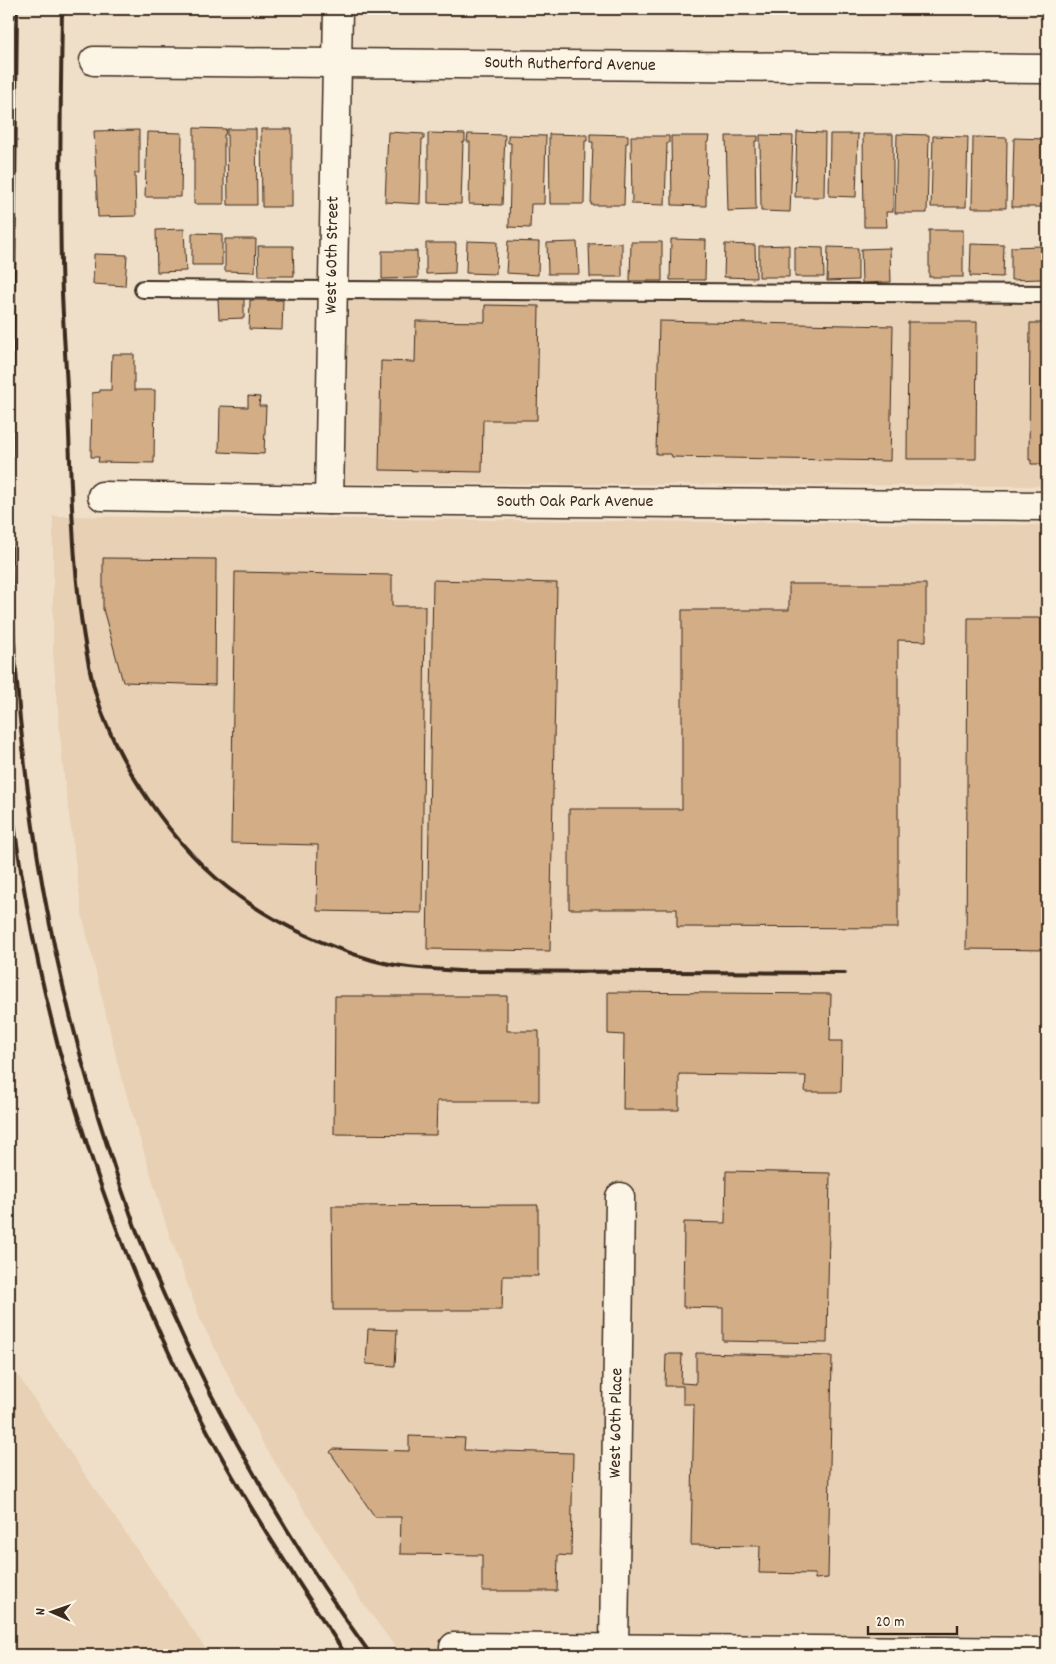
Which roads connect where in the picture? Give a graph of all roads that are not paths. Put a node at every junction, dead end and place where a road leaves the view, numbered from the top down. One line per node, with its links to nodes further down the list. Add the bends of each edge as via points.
1 (338, 9): 3 (street, West 60th Street)
2 (94, 61): 3 (street, South Rutherford Avenue)
3 (337, 62): 4 (street, South Rutherford Avenue); 6 (street, West 60th Street)
4 (1047, 69)
5 (143, 288): 6 (lane)
6 (333, 289): 7 (lane); 9 (street, West 60th Street)
7 (1047, 294)
8 (102, 496): 9 (street, South Oak Park Avenue)
9 (329, 500): 10 (street, South Oak Park Avenue)
10 (1047, 506)
11 (620, 1198): 13 (street, West 60th Place)
12 (454, 1647): 13 (street)
13 (614, 1648): 14 (street)
14 (1047, 1652)

